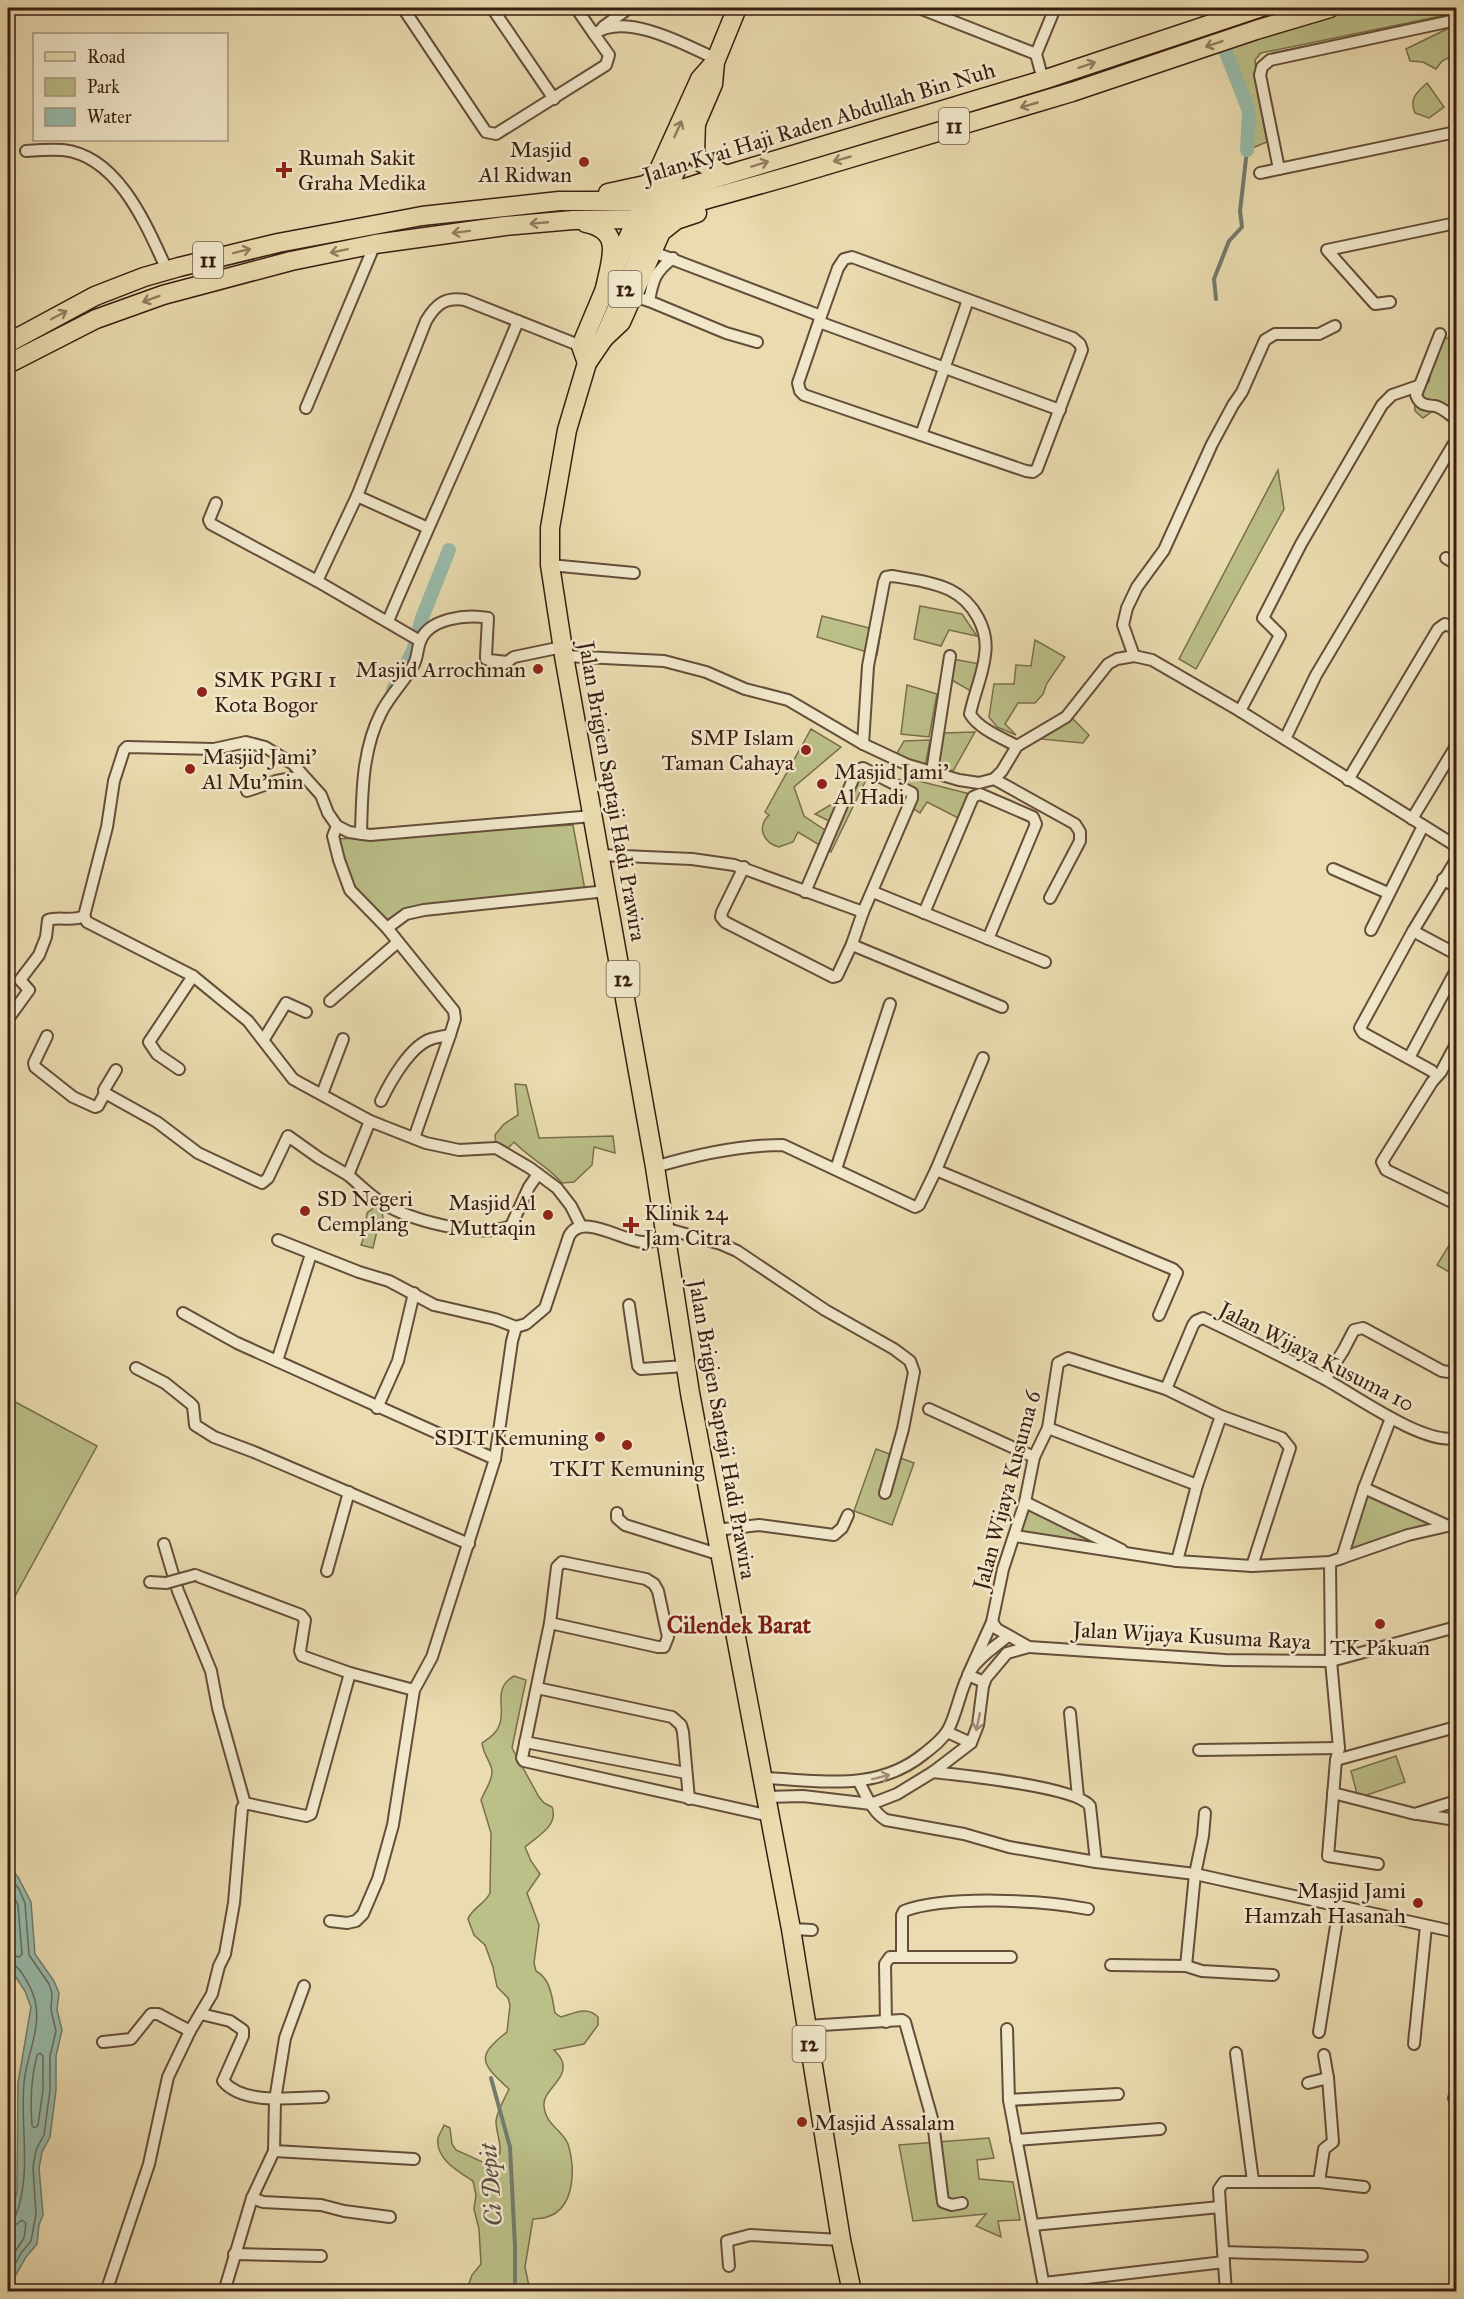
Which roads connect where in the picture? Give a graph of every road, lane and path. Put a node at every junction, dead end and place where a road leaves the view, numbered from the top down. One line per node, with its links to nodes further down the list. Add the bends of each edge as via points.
1 (403, 8): 16 (street, via 486,132 496,134)
2 (492, 8): 16 (street)
3 (576, 8): 12 (street)
4 (629, 8): 12 (street)
5 (737, 8): 14 (main road, 12)
6 (919, 8): 13 (street)
7 (1055, 8): 13 (street)
8 (1330, 8): 11 (main road, Jalan Kyai Haji Raden Abdullah Bin Nuh / 11)
9 (1254, 9): 11 (main road); 15 (main road, Jalan Kyai Haji Raden Abdullah Bin Nuh / 11, one-way to 9)
10 (1456, 20): 20 (street, via 1270,60 1260,75)
11 (1256, 30): 23 (main road, Jalan Kyai Haji Raden Abdullah Bin Nuh / 11, one-way to 23, via 1072,92)
12 (598, 31): 14 (street, via 626,26 663,35); 16 (street, via 609,55 606,65)
13 (1036, 54): 15 (street)
14 (716, 61): 17 (main road, 12, via 713,84); 24 (main road, 12, one-way to 14, via 700,79)
15 (1043, 80): 22 (main road, Jalan Kyai Haji Raden Abdullah Bin Nuh / 11, one-way to 15)
16 (554, 99)
17 (696, 121): 22 (main road, 12, via 695,154); 25 (main road, 12)
18 (1456, 132): 20 (street)
19 (26, 151): 34 (street, via 64,150 90,159 116,179 142,217)
20 (1279, 169): 21 (street)
21 (1260, 173)
22 (726, 175): 25 (main road, Jalan Kyai Haji Raden Abdullah Bin Nuh / 11)
23 (790, 176): 27 (main road, Jalan Kyai Haji Raden Abdullah Bin Nuh / 11); 32 (main road, via 758,193 676,220)
24 (656, 178): 26 (main road, via 622,191); 27 (main road, 12)
25 (664, 195): 27 (main road, Jalan Kyai Haji Raden Abdullah Bin Nuh / 11)
26 (559, 201): 27 (main road, Jalan Kyai Haji Raden Abdullah Bin Nuh / 11); 34 (main road, Jalan Kyai Haji Raden Abdullah Bin Nuh / 11, one-way to 26, via 278,243 422,216)
27 (651, 207): 28 (main road, Jalan Kyai Haji Raden Abdullah Bin Nuh / 11); 32 (main road, 12)
28 (636, 219): 29 (main road, Jalan Kyai Haji Raden Abdullah Bin Nuh / 11); 35 (main road, 12)
29 (573, 220): 31 (main road, Jalan Kyai Haji Raden Abdullah Bin Nuh / 11, one-way to 31); 35 (main road, 12, via 596,225 610,236 613,248)
30 (1456, 223): 38 (street, via 1327,250 1375,304)
31 (375, 244): 46 (main road, Jalan Kyai Haji Raden Abdullah Bin Nuh / 11, one-way to 46, via 291,261 163,295 96,320); 49 (street)
32 (647, 249): 33 (street); 36 (main road); 45 (main road, 12)
33 (673, 258): 36 (street, via 661,268); 39 (street)
34 (167, 270): 44 (main road, Jalan Kyai Haji Raden Abdullah Bin Nuh / 11, one-way to 34, via 95,296)
35 (605, 290): 45 (main road, 12)
36 (641, 299): 43 (street); 45 (main road)
37 (968, 300): 39 (street, via 852,257 844,259 838,268); 47 (street); 50 (street, via 1073,338 1080,344 1082,350)
38 (1390, 302)
39 (820, 319): 47 (street); 52 (street, via 799,377 800,391)
40 (518, 321): 45 (street); 54 (street, via 465,300 444,300 437,305 426,321); 56 (street)
41 (1335, 326): 67 (street, via 1319,334 1275,334 1265,340 1164,550 1126,608 1123,625)
42 (1440, 334): 48 (street)
43 (757, 342)
44 (8, 343)
45 (592, 349): 59 (main road, Jalan Brigjen Saptaji Hadi Prawira / 12, via 567,430 550,528)
46 (8, 364)
47 (944, 368): 50 (street); 52 (street)
48 (1419, 386): 51 (street, via 1419,401); 68 (street, via 1392,395 1382,405 1301,544 1264,614 1264,620 1280,635)
49 (306, 408)
50 (1060, 410): 52 (street, via 1035,472)
51 (1456, 419)
52 (921, 435)
53 (1456, 440): 69 (street, via 1316,675)
54 (357, 496): 56 (street); 61 (street)
55 (216, 502): 61 (street, via 209,523)
56 (428, 528): 62 (street)
57 (1446, 558): 58 (street)
58 (1456, 564)
59 (550, 565): 60 (street); 65 (main road, Jalan Brigjen Saptaji Hadi Prawira / 12)
60 (634, 573)
61 (317, 580): 62 (street)
62 (388, 621): 64 (street)
63 (1456, 629): 76 (street, via 1445,624 1438,629)
64 (417, 639): 65 (street, via 433,625 485,617 489,622 486,659 507,662 514,657); 82 (street, via 414,664 381,713 369,742)
65 (563, 652): 70 (street, via 664,661 706,672 745,690 788,700); 78 (main road, Jalan Brigjen Saptaji Hadi Prawira / 12)
66 (950, 656): 73 (street)
67 (1134, 656): 68 (street, via 1152,660); 71 (street, via 1108,664 1066,717)
68 (1240, 711): 69 (street)
69 (1285, 739): 76 (street)
70 (863, 744): 71 (street, via 868,666 884,582 892,576 949,590 980,620 986,654 970,714 989,731); 73 (street)
71 (1017, 746): 75 (street)
72 (1456, 746): 79 (street)
73 (932, 772): 75 (street, via 980,783)
74 (303, 776): 77 (street); 80 (street, via 321,795); 97 (street, via 280,755 246,742 214,749 127,747 114,781 107,828)
75 (994, 780): 94 (street, via 1075,824 1080,832 1080,841)
76 (1348, 780): 79 (street)
77 (247, 791)
78 (593, 816): 82 (street); 84 (main road, Jalan Brigjen Saptaji Hadi Prawira / 12)
79 (1412, 819): 81 (street)
80 (337, 826): 82 (street); 98 (street, via 333,836 350,890)
81 (1423, 826): 83 (street); 93 (street)
82 (361, 834)
83 (1456, 846)
84 (600, 855): 86 (street, via 692,859); 90 (main road, Jalan Brigjen Saptaji Hadi Prawira / 12)
85 (1456, 860): 88 (street)
86 (744, 867): 91 (street); 103 (street, via 722,912 725,922 833,977)
87 (1333, 870): 93 (street)
88 (1443, 879): 89 (street); 100 (street)
89 (1456, 887)
90 (607, 891): 98 (street, via 424,910 406,914); 128 (main road, Jalan Brigjen Saptaji Hadi Prawira / 12)
91 (805, 892): 92 (street, via 857,770 863,768 912,793); 95 (street)
92 (873, 892): 95 (street); 96 (street)
93 (1388, 893): 99 (street)
94 (1050, 898)
95 (863, 912): 103 (street)
96 (924, 913): 101 (street); 101 (street, via 973,797 980,794 1034,817 1036,824)
97 (84, 916): 107 (street, via 87,922); 112 (street, via 48,920 39,955 20,980 29,990)
98 (387, 928): 102 (street)
99 (1371, 930)
100 (1413, 931): 104 (street); 119 (street, via 1360,1028)
101 (988, 939): 105 (street)
102 (398, 942): 108 (street); 113 (street, via 454,1011)
103 (852, 944): 110 (street)
104 (1456, 954)
105 (1045, 962)
106 (1456, 970): 119 (street)
107 (193, 976): 115 (street, via 243,1016); 121 (street, via 149,1042 157,1054)
108 (330, 1001)
109 (890, 1004): 129 (street)
110 (1002, 1007)
111 (306, 1012): 115 (street, via 286,1003)
112 (8, 1019)
113 (450, 1035): 125 (street, via 430,1039 418,1047); 127 (street)
114 (46, 1036): 123 (street, via 35,1067 73,1096 95,1107)
115 (264, 1039): 124 (street, via 293,1079)
116 (343, 1039): 124 (street)
117 (1456, 1044): 133 (street, via 1382,1162 1386,1170)
118 (983, 1058): 130 (street)
119 (1409, 1058): 122 (street)
120 (116, 1070): 123 (street)
121 (179, 1070)
122 (1432, 1071)
123 (105, 1093): 132 (street, via 157,1122 198,1153 262,1183 288,1136)
124 (322, 1094): 126 (street)
125 (381, 1101)
126 (370, 1121): 127 (street); 132 (street)
127 (414, 1138): 131 (street, via 459,1150 496,1148)
128 (655, 1167): 129 (street, via 705,1152 774,1145 791,1148); 135 (main road, Jalan Brigjen Saptaji Hadi Prawira / 12)
129 (836, 1168): 130 (street, via 915,1207)
130 (936, 1170): 141 (street, via 1173,1269 1177,1273)
131 (538, 1173): 132 (street, via 511,1226 487,1231 407,1216 380,1202); 134 (street, via 557,1188)
132 (348, 1175)
133 (1456, 1204)
134 (581, 1226): 135 (street, via 641,1242); 142 (street, via 569,1236 544,1308 526,1324)
135 (665, 1234): 144 (main road, Jalan Brigjen Saptaji Hadi Prawira / 12); 160 (street, via 721,1244 737,1251 910,1361 914,1372)
136 (278, 1240): 137 (street)
137 (311, 1254): 138 (street); 143 (street)
138 (414, 1293): 142 (street, via 435,1305); 149 (street, via 398,1361)
139 (629, 1305): 144 (street, via 638,1366)
140 (183, 1312): 143 (street)
141 (1159, 1315)
142 (516, 1327): 156 (street)
143 (277, 1361): 149 (street)
144 (686, 1366): 165 (main road, Jalan Brigjen Saptaji Hadi Prawira / 12)
145 (136, 1368): 159 (street, via 165,1383 190,1403 195,1425 214,1437)
146 (1456, 1372): 147 (street, via 1443,1371 1363,1328 1354,1330)
147 (1325, 1379): 148 (street, Jalan Wijaya Kusuma 10, via 1203,1318 1193,1325); 152 (street, Jalan Wijaya Kusuma 10)
148 (1166, 1389): 151 (street, Jalan Wijaya Kusuma 6); 153 (street, Jalan Wijaya Kusuma 6, via 1062,1359 1058,1363)
149 (377, 1408): 156 (street)
150 (929, 1409): 155 (street)
151 (1221, 1416): 157 (street); 174 (street, Jalan Wijaya Kusuma 6, via 1282,1438 1290,1448)
152 (1391, 1418): 154 (street, Jalan Wijaya Kusuma 10, via 1436,1438); 158 (street)
153 (1047, 1428): 155 (street, Jalan Wijaya Kusuma 6); 157 (street)
154 (1456, 1438)
155 (1034, 1457): 161 (street, Jalan Wijaya Kusuma 6)
156 (495, 1459): 168 (street)
157 (1197, 1485): 172 (street)
158 (1364, 1488): 164 (street); 171 (street)
159 (350, 1492): 168 (street); 175 (street)
160 (885, 1492)
161 (1025, 1502): 166 (street, Jalan Wijaya Kusuma 6); 170 (street)
162 (617, 1513): 169 (street, via 625,1525)
163 (848, 1515): 165 (street, via 834,1535 759,1525)
164 (1452, 1525): 171 (street, via 1408,1535)
165 (716, 1530): 169 (main road, Jalan Brigjen Saptaji Hadi Prawira / 12)
166 (1014, 1536): 170 (street); 178 (street, Jalan Wijaya Kusuma 6)
167 (164, 1544): 207 (street, via 178,1591 211,1671)
168 (469, 1544): 187 (street, via 432,1657)
169 (721, 1555): 198 (main road, Jalan Brigjen Saptaji Hadi Prawira / 12)
170 (1131, 1555): 172 (street)
171 (1342, 1558): 173 (street)
172 (1176, 1561): 174 (street)
173 (1330, 1562): 174 (street); 182 (street)
174 (1252, 1566)
175 (327, 1571)
176 (150, 1582): 183 (street, bridge, via 166,1583 195,1575 301,1615 305,1620 302,1656)
177 (550, 1623): 177 (street, via 658,1647 664,1647 668,1636 654,1584 562,1562 557,1567); 186 (street)
178 (992, 1623): 180 (street, Jalan Wijaya Kusuma Raya); 184 (street, Jalan Wijaya Kusuma 6)
179 (1456, 1627): 182 (street, Jalan Wijaya Kusuma Raya)
180 (1008, 1636): 181 (street, Jalan Wijaya Kusuma Raya); 184 (street, via 980,1659)
181 (1029, 1647): 182 (street, Jalan Wijaya Kusuma Raya, via 1225,1660); 185 (street, Jalan Wijaya Kusuma Raya, via 1007,1653)
182 (1331, 1661): 193 (street)
183 (350, 1673): 187 (street); 207 (street, via 311,1814)
184 (968, 1675): 185 (street); 190 (street)
185 (984, 1682): 192 (street, one-way to 192, via 978,1725)
186 (537, 1688): 191 (street); 197 (street, via 672,1717 681,1725)
187 (414, 1690): 218 (street, via 393,1825 378,1879 356,1921)
188 (1070, 1713): 204 (street)
189 (1456, 1727): 195 (street)
190 (947, 1732): 192 (street); 200 (street, one-way to 190, via 900,1770)
191 (525, 1742): 197 (street); 205 (street, via 522,1758 526,1762)
192 (971, 1743): 196 (street)
193 (1339, 1748): 194 (street); 195 (street)
194 (1199, 1750)
195 (1336, 1760): 201 (street)
196 (933, 1772): 204 (street, via 1018,1783); 208 (street, via 897,1794)
197 (686, 1773): 205 (street)
198 (762, 1778): 199 (street); 203 (main road, Jalan Brigjen Saptaji Hadi Prawira / 12)
199 (802, 1779): 200 (street); 202 (street)
200 (859, 1782): 208 (street)
201 (1333, 1793): 210 (street); 214 (street, via 1328,1856)
202 (803, 1796): 203 (street); 208 (street)
203 (765, 1797): 211 (main road, Jalan Brigjen Saptaji Hadi Prawira / 12)
204 (1078, 1797): 213 (street, via 1090,1806)
205 (689, 1799): 211 (street)
206 (1456, 1801): 210 (street)
207 (245, 1804): 229 (street, via 229,1937 212,1994)
208 (871, 1804): 213 (street, via 886,1820)
209 (1205, 1813): 215 (street)
210 (1415, 1814): 212 (street)
211 (770, 1816): 220 (main road, Jalan Brigjen Saptaji Hadi Prawira / 12)
212 (1456, 1820)
213 (1096, 1862): 215 (street)
214 (1378, 1864)
215 (1195, 1874): 216 (street); 226 (street)
216 (1339, 1907): 219 (street); 234 (street)
217 (1088, 1909): 223 (street, via 1020,1901 918,1907 902,1915)
218 (330, 1921)
219 (1426, 1926): 222 (street); 236 (street)
220 (791, 1929): 221 (street); 231 (main road, Jalan Brigjen Saptaji Hadi Prawira / 12)
221 (812, 1930)
222 (1456, 1932)
223 (902, 1956): 224 (street); 230 (street, via 890,1957 885,1964)
224 (1011, 1957)
225 (1111, 1965): 226 (street)
226 (1186, 1966): 227 (street, via 1202,1971)
227 (1273, 1975)
228 (304, 1986): 243 (street, via 285,2038)
229 (201, 2013): 233 (street); 243 (street, via 231,2021 243,2030 224,2081 230,2090)
230 (886, 2022): 231 (street); 253 (street, via 905,2022 933,2122 943,2202)
231 (806, 2026): 257 (main road, Jalan Brigjen Saptaji Hadi Prawira / 12)
232 (1007, 2029): 244 (street)
233 (190, 2031): 235 (street, via 151,2014 131,2039); 264 (street, via 168,2077 149,2164)
234 (1319, 2032)
235 (103, 2042)
236 (1414, 2044)
237 (1236, 2053): 249 (street)
238 (1324, 2055): 239 (street)
239 (1328, 2078): 240 (street); 250 (street, via 1332,2142 1324,2149)
240 (1308, 2083)
241 (1118, 2094): 244 (street)
242 (323, 2097): 243 (street)
243 (275, 2100): 247 (street)
244 (1009, 2100): 246 (street)
245 (1160, 2129): 246 (street)
246 (1016, 2140): 256 (street)
247 (274, 2151): 248 (street); 252 (street)
248 (414, 2159)
249 (1253, 2181): 250 (street); 254 (street, via 1224,2182 1219,2189)
250 (1319, 2182): 251 (street)
251 (1364, 2187)
252 (252, 2198): 255 (street); 258 (street)
253 (962, 2203)
254 (1220, 2207): 256 (street); 261 (street)
255 (390, 2217)
256 (1033, 2225): 263 (street)
257 (841, 2240): 262 (street, via 746,2236 727,2241); 266 (main road, Jalan Brigjen Saptaji Hadi Prawira / 12)
258 (234, 2254): 259 (street); 265 (street)
259 (321, 2256)
260 (1362, 2256): 261 (street)
261 (1224, 2257): 263 (street); 267 (street)
262 (729, 2266)
263 (1045, 2287)
264 (106, 2292)
265 (224, 2292)
266 (852, 2292)
267 (1226, 2292)

